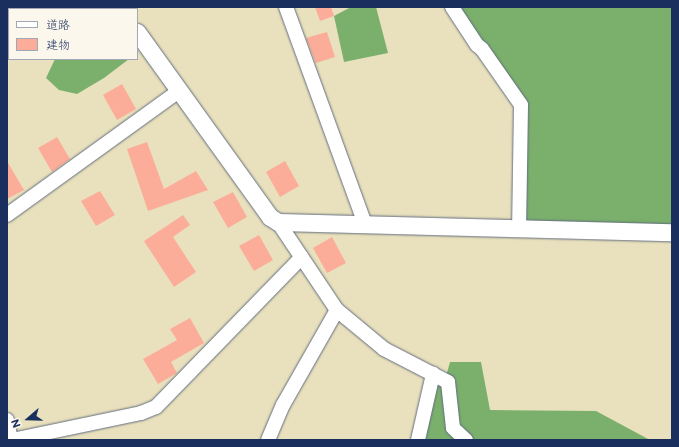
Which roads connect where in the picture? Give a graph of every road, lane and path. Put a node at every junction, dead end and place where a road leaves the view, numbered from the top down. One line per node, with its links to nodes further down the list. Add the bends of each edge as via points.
1 (286, 7): 7 (street)
2 (452, 7): 8 (street, via 521,105)
3 (138, 33): 4 (street)
4 (179, 91): 5 (street); 6 (street, via 270,217)
5 (7, 215)
6 (278, 222): 7 (street); 10 (street)
7 (365, 224): 8 (street)
8 (519, 228): 9 (street)
9 (672, 232)
10 (302, 257): 11 (street); 14 (street, via 156,406 141,413)
11 (338, 310): 12 (street, via 384,349); 15 (street, via 283,405)
12 (433, 374): 16 (street); 17 (street, via 448,382 453,428)
13 (7, 420): 14 (street)
14 (12, 440)
15 (268, 440)
16 (418, 440)
17 (466, 440)

